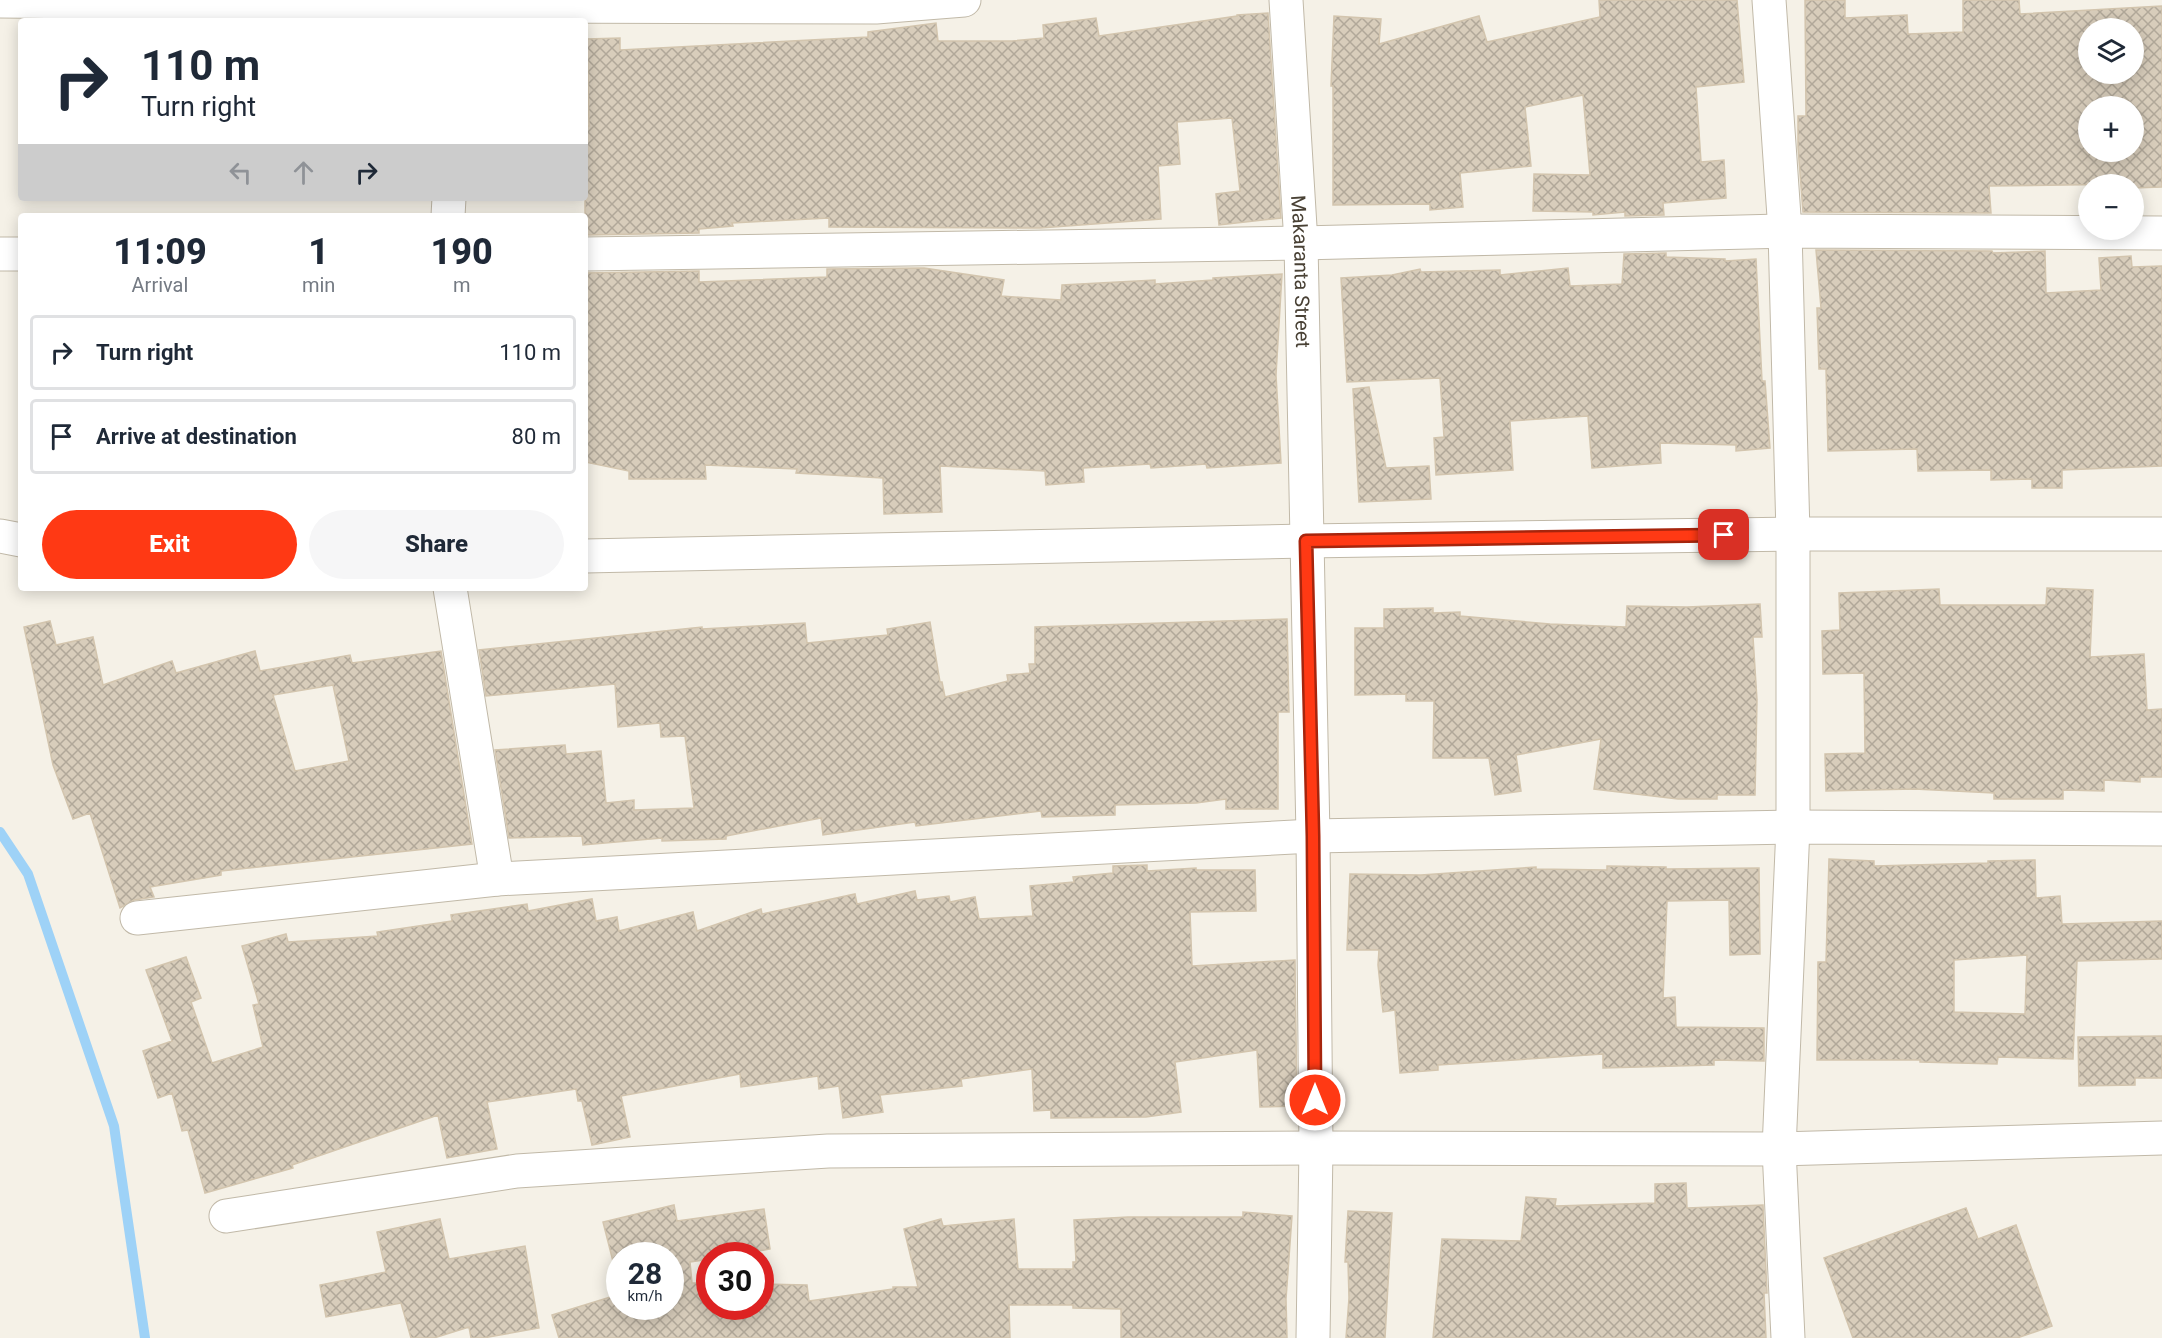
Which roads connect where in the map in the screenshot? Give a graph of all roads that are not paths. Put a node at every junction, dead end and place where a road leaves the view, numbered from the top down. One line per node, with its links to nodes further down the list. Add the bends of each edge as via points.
1 (963, 0): 5 (street, via 876,7)
2 (1286, 0): 8 (street, Makaranta Street)
3 (1769, 0): 6 (street)
4 (0, 1): 5 (street)
5 (465, 9)
6 (1785, 231): 7 (street); 8 (street); 12 (street)
7 (2162, 232)
8 (1301, 243): 11 (street); 16 (street, Makaranta Street)
9 (0, 254): 10 (street)
10 (18, 254)
11 (588, 254)
12 (1793, 534): 13 (street); 16 (street); 19 (street)
13 (2162, 534)
14 (0, 536): 15 (street)
15 (18, 539)
16 (1306, 541): 17 (street); 21 (street, Makaranta Street)
17 (588, 556)
18 (450, 591): 22 (street)
19 (1793, 827): 20 (street); 21 (street); 26 (street)
20 (2162, 829)
21 (1313, 836): 22 (street); 25 (street, Makaranta Street)
22 (497, 879): 23 (street)
23 (137, 918)
24 (2162, 1138): 26 (street)
25 (1316, 1148): 26 (street); 27 (street, via 828,1151 517,1171); 28 (street, Makaranta Street)
26 (1779, 1149): 29 (street)
27 (226, 1216)
28 (1313, 1338)
29 (1788, 1338)

